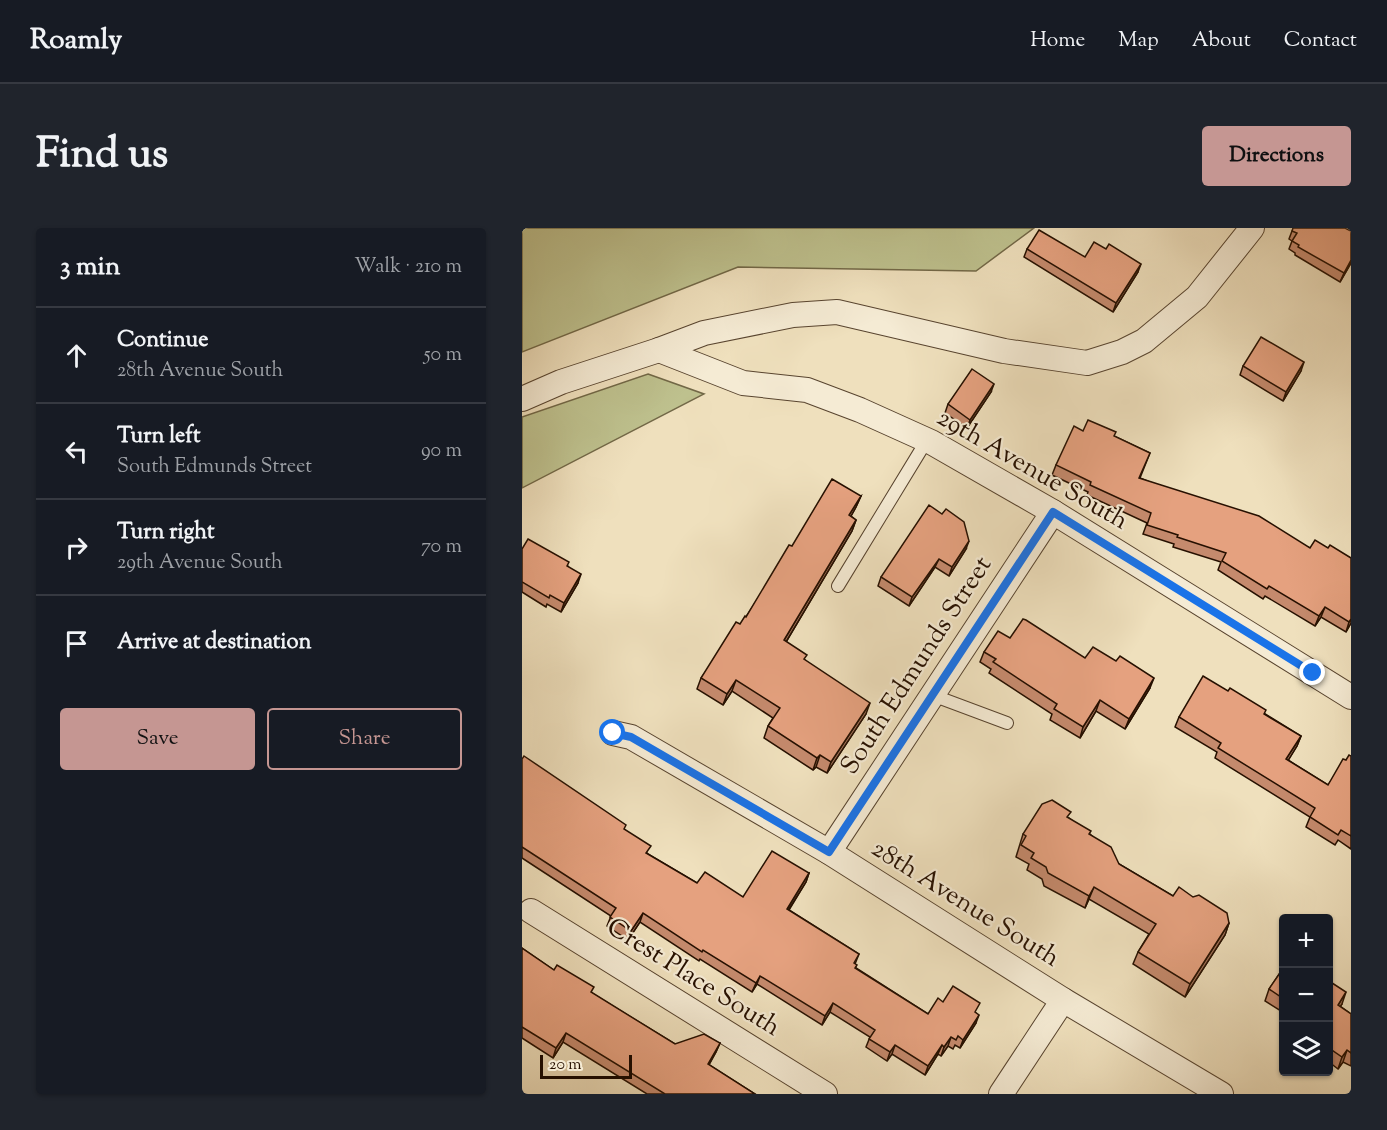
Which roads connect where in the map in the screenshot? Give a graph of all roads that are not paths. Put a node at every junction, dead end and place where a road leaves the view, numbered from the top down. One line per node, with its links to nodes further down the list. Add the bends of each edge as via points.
1 (1252, 228): 2 (street, via 1197,297 1144,341 1088,363 1004,351 837,312 793,315 704,333)
2 (659, 350): 3 (street); 4 (street, 29th Avenue South, via 743,383 807,390)
3 (522, 399)
4 (927, 440): 5 (street, 29th Avenue South); 6 (lane)
5 (1053, 512): 7 (street, South Edmunds Street); 8 (street, 29th Avenue South)
6 (838, 586)
7 (932, 695): 9 (lane); 11 (street, South Edmunds Street)
8 (1351, 697)
9 (1008, 723)
10 (613, 733): 11 (street, 28th Avenue South, via 631,737)
11 (829, 852): 13 (street, 28th Avenue South)
12 (531, 910): 14 (street, Crest Place South)
13 (1063, 1000): 15 (street); 16 (street, 28th Avenue South)
14 (825, 1094)
15 (1001, 1094)
16 (1221, 1094)

